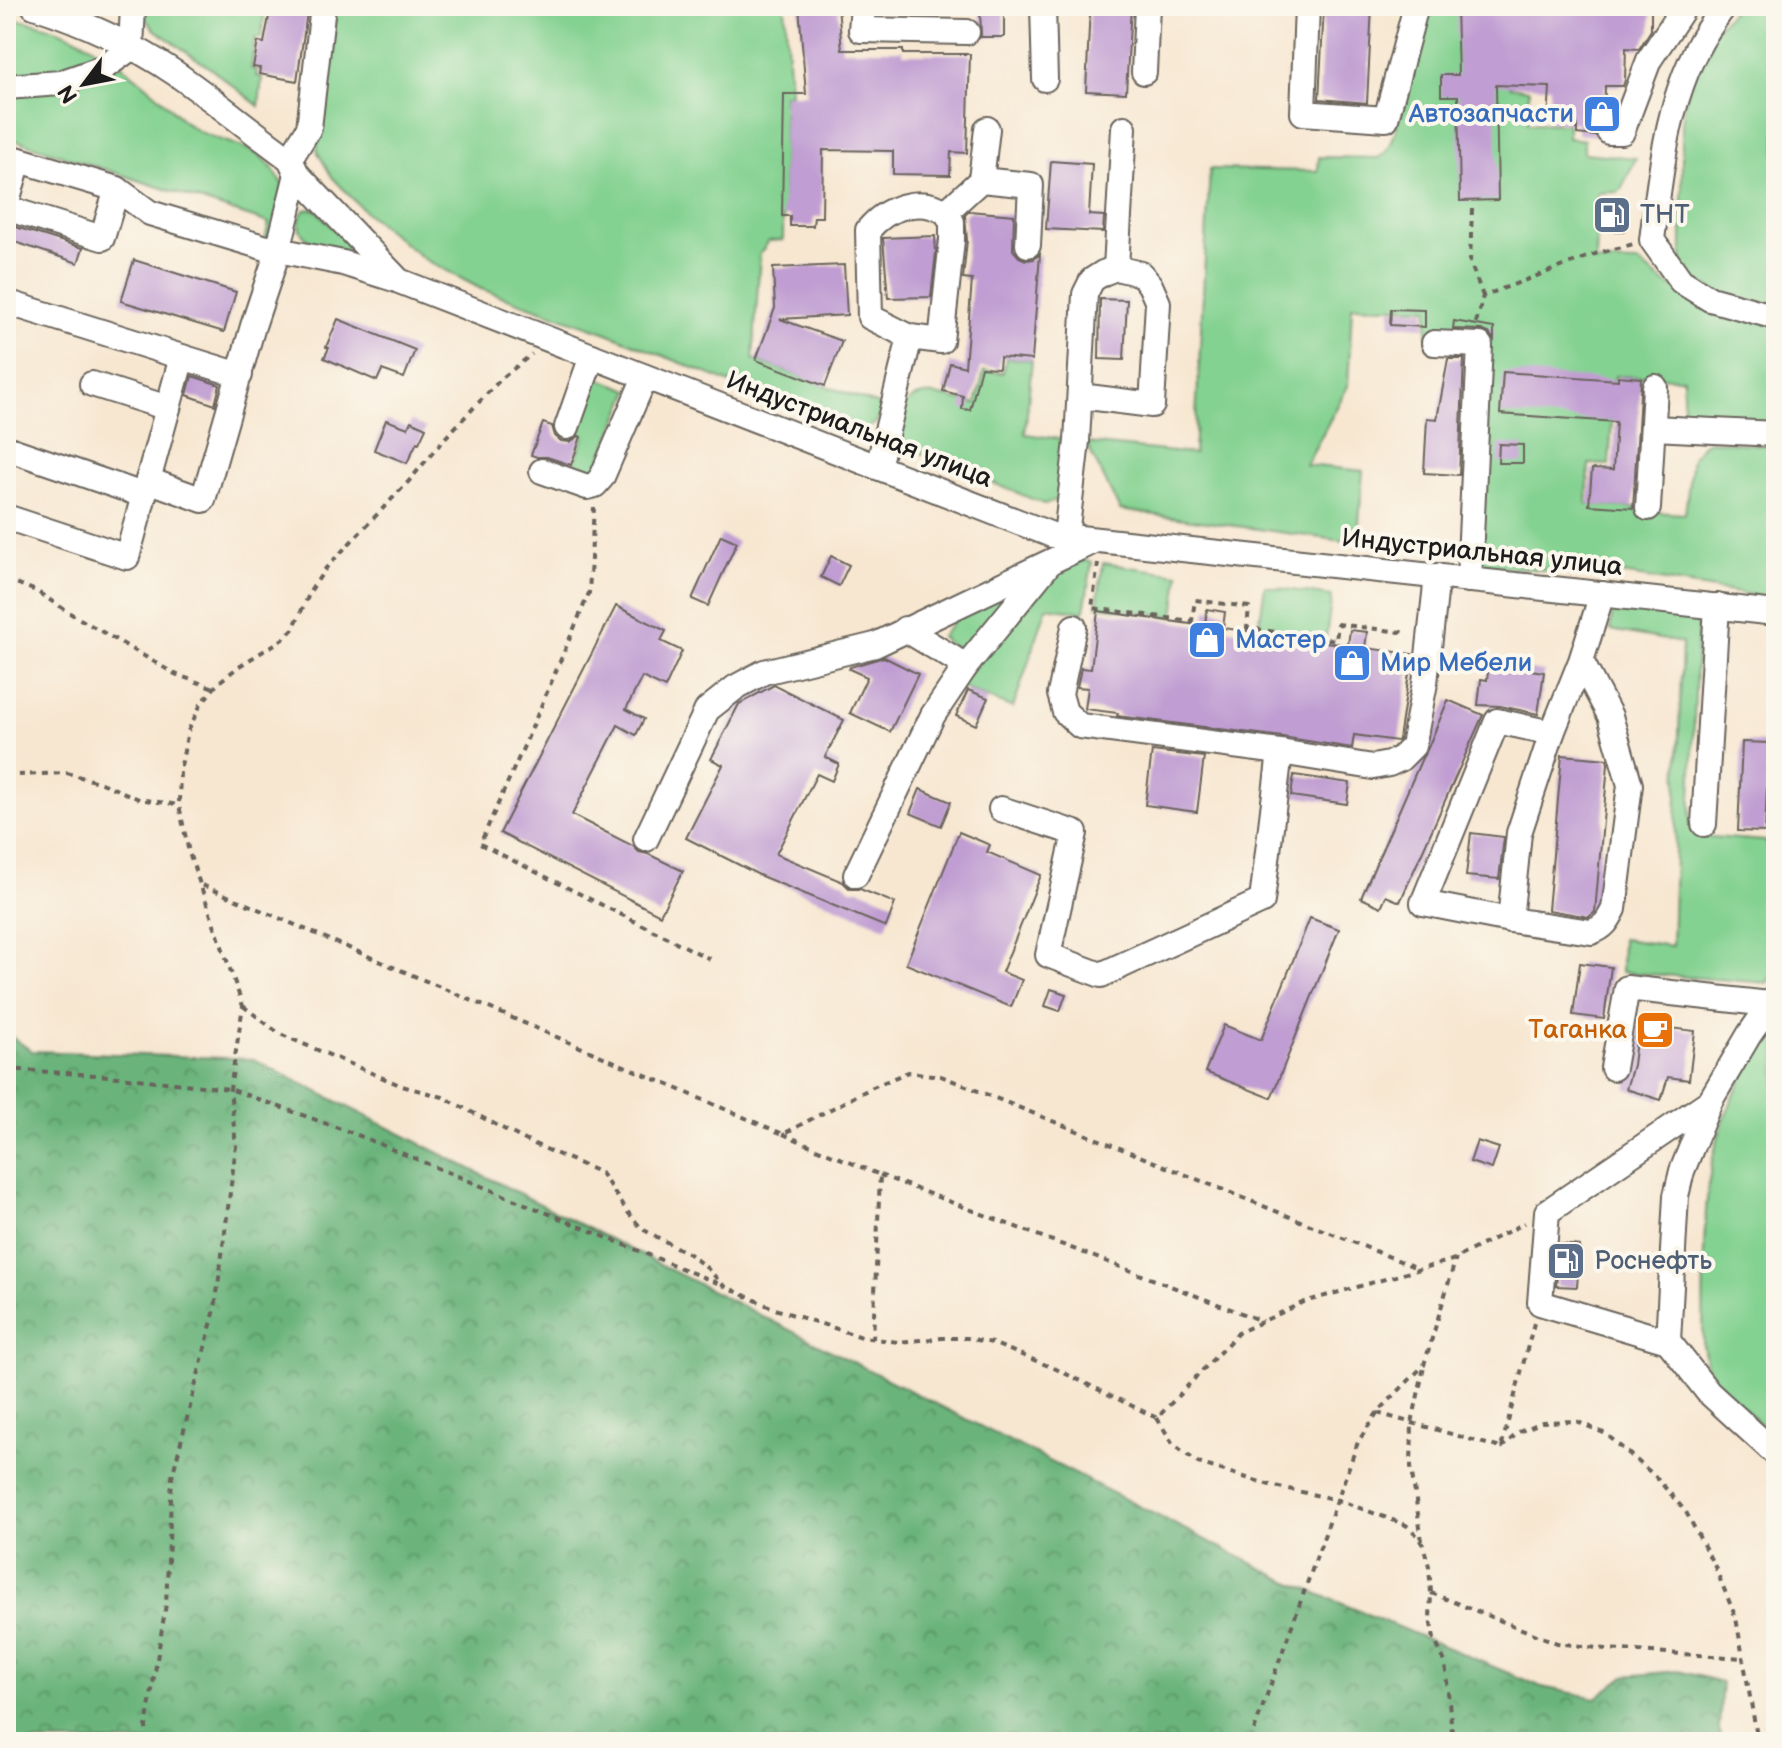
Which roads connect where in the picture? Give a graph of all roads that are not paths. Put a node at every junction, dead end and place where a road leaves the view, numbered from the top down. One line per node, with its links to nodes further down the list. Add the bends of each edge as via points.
1 (34, 6): 12 (street, Индустриальная улица)
2 (133, 6): 12 (street)
3 (323, 6): 20 (street, via 309,128)
4 (863, 6): 11 (street, via 861,30)
5 (1043, 6): 14 (street)
6 (1147, 6): 13 (street)
7 (1307, 6): 8 (street, via 1303,113 1386,119)
8 (1416, 6)
9 (1685, 6): 18 (street, via 1649,60 1622,132)
10 (1725, 6): 30 (street, via 1698,46 1677,94 1652,240 1681,281 1710,299)
11 (967, 32)
12 (131, 48): 15 (street, via 103,68 60,83); 20 (street, Индустриальная улица, via 172,71)
13 (1144, 72)
14 (1045, 79)
15 (6, 87)
16 (1124, 128): 27 (street)
17 (987, 129): 21 (street)
18 (1609, 132)
19 (12, 158): 22 (street); 23 (street)
20 (293, 167): 26 (street); 28 (street, Индустриальная улица)
21 (981, 180): 24 (street); 25 (street, via 1031,185)
22 (117, 189): 23 (street, via 102,238); 26 (street, via 150,213)
23 (6, 207)
24 (946, 212): 31 (street, via 952,240 941,341); 31 (street, via 930,205 901,206 868,230 870,317)
25 (1028, 245)
26 (278, 251): 28 (street); 35 (street)
27 (1116, 268): 39 (street, via 1092,280 1085,294); 39 (street, via 1141,274 1158,303 1152,405)
28 (399, 281): 33 (street, Индустриальная улица)
29 (6, 302): 34 (street)
30 (1776, 317)
31 (910, 337): 45 (street)
32 (1434, 343): 54 (street, via 1480,345)
33 (592, 356): 36 (street, Индустриальная улица); 41 (street)
34 (182, 357): 35 (street); 40 (street)
35 (240, 375): 47 (street, via 203,500)
36 (645, 377): 45 (street, Индустриальная улица); 46 (street, via 595,485)
37 (92, 384): 40 (street)
38 (1655, 387): 42 (street)
39 (1080, 396): 50 (street)
40 (168, 408): 47 (street)
41 (567, 427)
42 (1653, 428): 43 (street); 48 (street)
43 (1776, 434)
44 (6, 448): 47 (street)
45 (878, 467): 50 (street, Индустриальная улица)
46 (542, 471)
47 (146, 488): 49 (street, via 127,557)
48 (1648, 508)
49 (6, 517)
50 (1066, 536): 51 (street, Индустриальная улица)
51 (1098, 540): 52 (street); 53 (street, Индустриальная улица)
52 (1052, 560): 59 (street); 61 (street)
53 (1437, 576): 54 (street, Индустриальная улица); 63 (street, via 1413,746 1400,759 1373,767)
54 (1469, 580): 55 (street, Индустриальная улица)
55 (1602, 594): 56 (street, Индустриальная улица); 60 (street)
56 (1717, 606): 57 (street, Индустриальная улица); 65 (street)
57 (1776, 613)
58 (1074, 627): 63 (street, via 1060,694 1065,712 1080,726)
59 (905, 629): 61 (street); 66 (street, via 875,645 764,672 707,710)
60 (1581, 661): 62 (street); 68 (street, via 1610,716 1630,785 1614,909 1600,929 1591,932)
61 (966, 666): 67 (street, via 933,715)
62 (1552, 733): 68 (street, via 1519,833); 68 (street, via 1497,721 1423,903)
63 (1280, 752): 64 (street, via 1262,901 1101,975 1048,955 1075,833)
64 (1001, 809)
65 (1704, 824)
66 (646, 839)
67 (856, 875)
68 (1510, 920)
69 (1773, 1000): 70 (street, via 1627,988); 71 (street)
70 (1613, 1068)
71 (1710, 1101): 72 (street, via 1676,1196); 72 (street, via 1547,1212 1540,1303)
72 (1668, 1341): 73 (street, via 1708,1392)
73 (1776, 1454)

